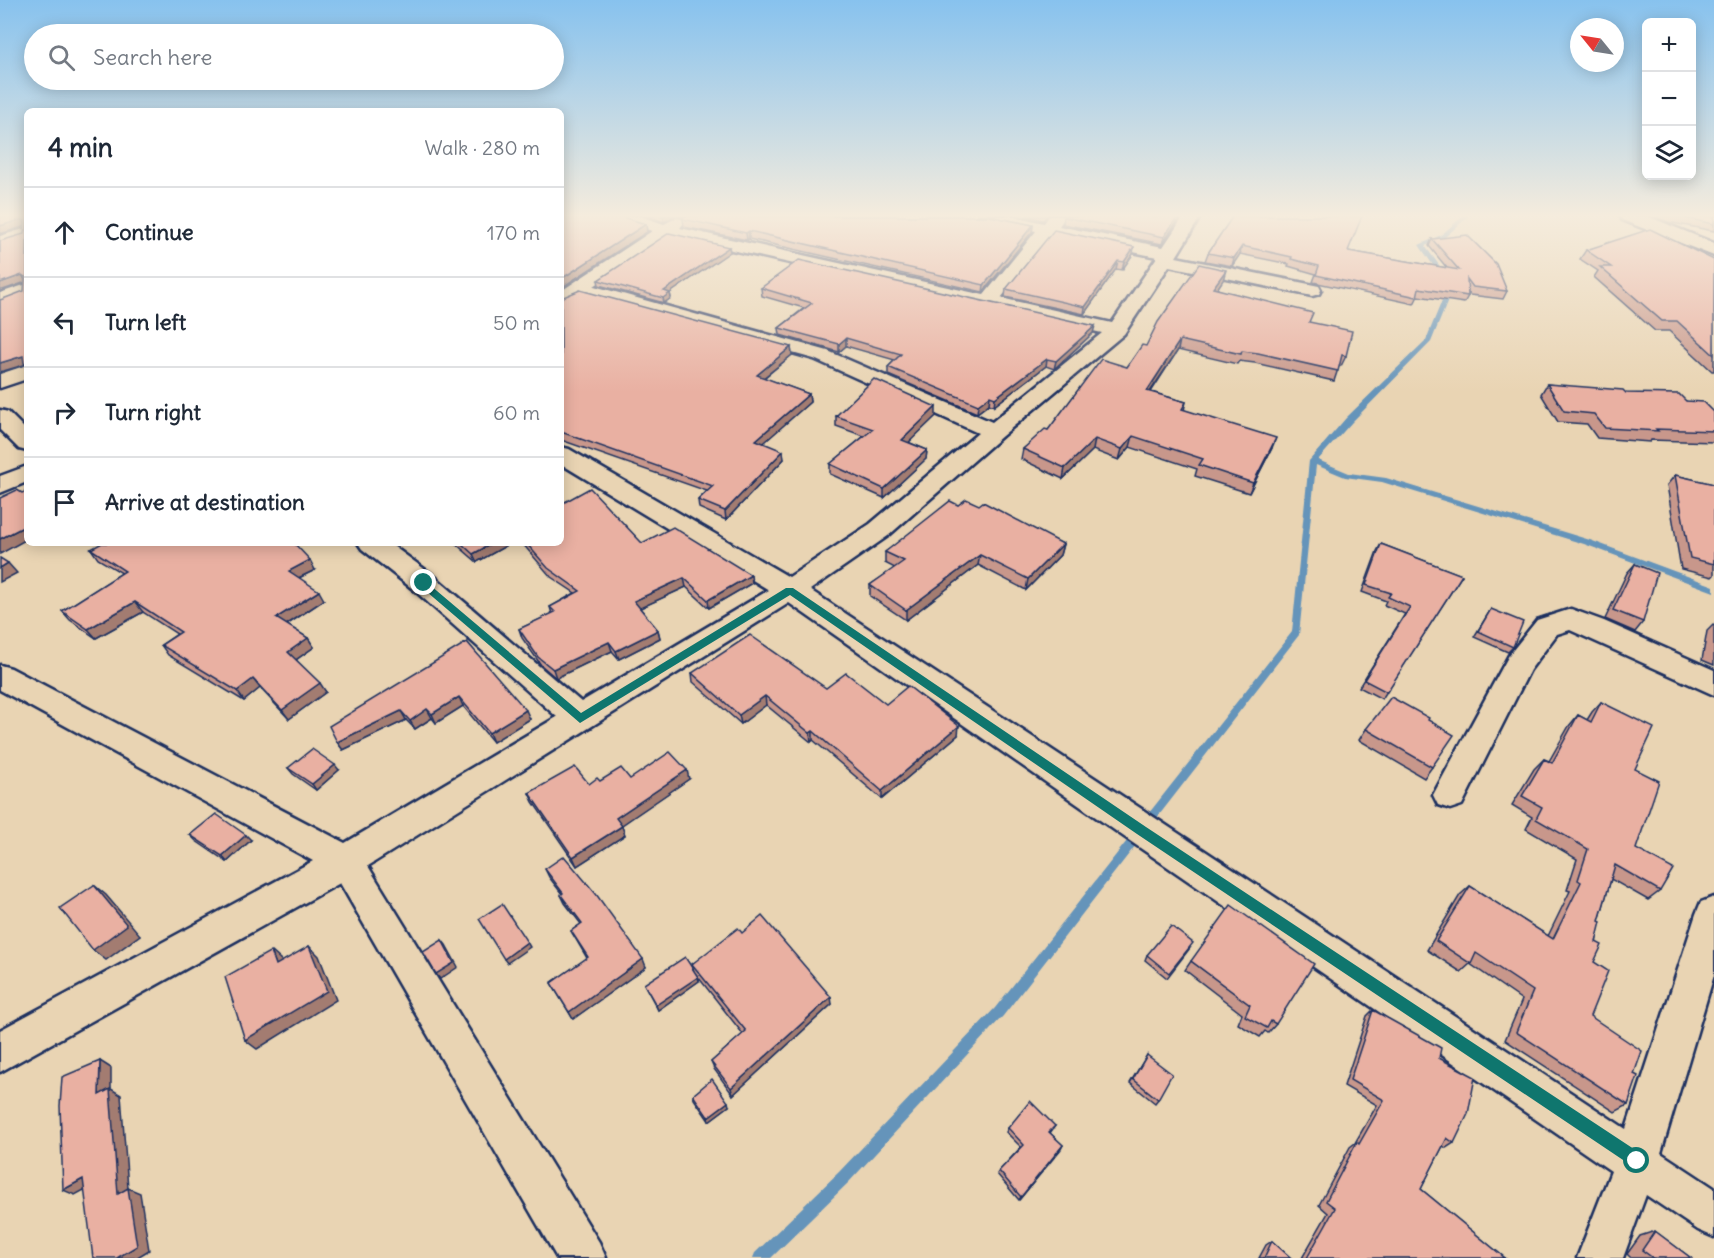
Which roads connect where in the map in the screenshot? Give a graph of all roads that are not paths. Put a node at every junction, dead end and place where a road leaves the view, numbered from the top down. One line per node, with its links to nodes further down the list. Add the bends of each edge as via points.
1 (599, 275): 6 (street)
2 (869, 275): 11 (street)
3 (1010, 275): 11 (street)
4 (1155, 275): 12 (street)
5 (1245, 275): 7 (street)
6 (579, 288): 9 (street); 16 (street, via 821,355)
7 (1312, 290)
8 (24, 291): 10 (street)
9 (564, 298)
10 (0, 300)
11 (988, 301): 12 (street)
12 (1117, 330): 16 (street)
13 (24, 372): 14 (street)
14 (0, 382)
15 (0, 417): 17 (street)
16 (994, 431): 23 (street, via 879,530)
17 (24, 441)
18 (564, 448): 23 (street, via 637,490)
19 (564, 456): 23 (street)
20 (24, 474): 21 (street)
21 (0, 485)
22 (375, 546): 26 (street, via 424,583)
23 (790, 590): 26 (street); 31 (street)
24 (0, 676): 28 (street)
25 (1714, 683): 27 (street, via 1571,619 1547,627 1519,663)
26 (580, 719): 28 (street)
27 (1450, 795)
28 (346, 861): 30 (street); 33 (street)
29 (1714, 914): 31 (street)
30 (0, 1052)
31 (1637, 1161): 32 (street); 34 (street)
32 (1714, 1214)
33 (583, 1258)
34 (1600, 1258)

